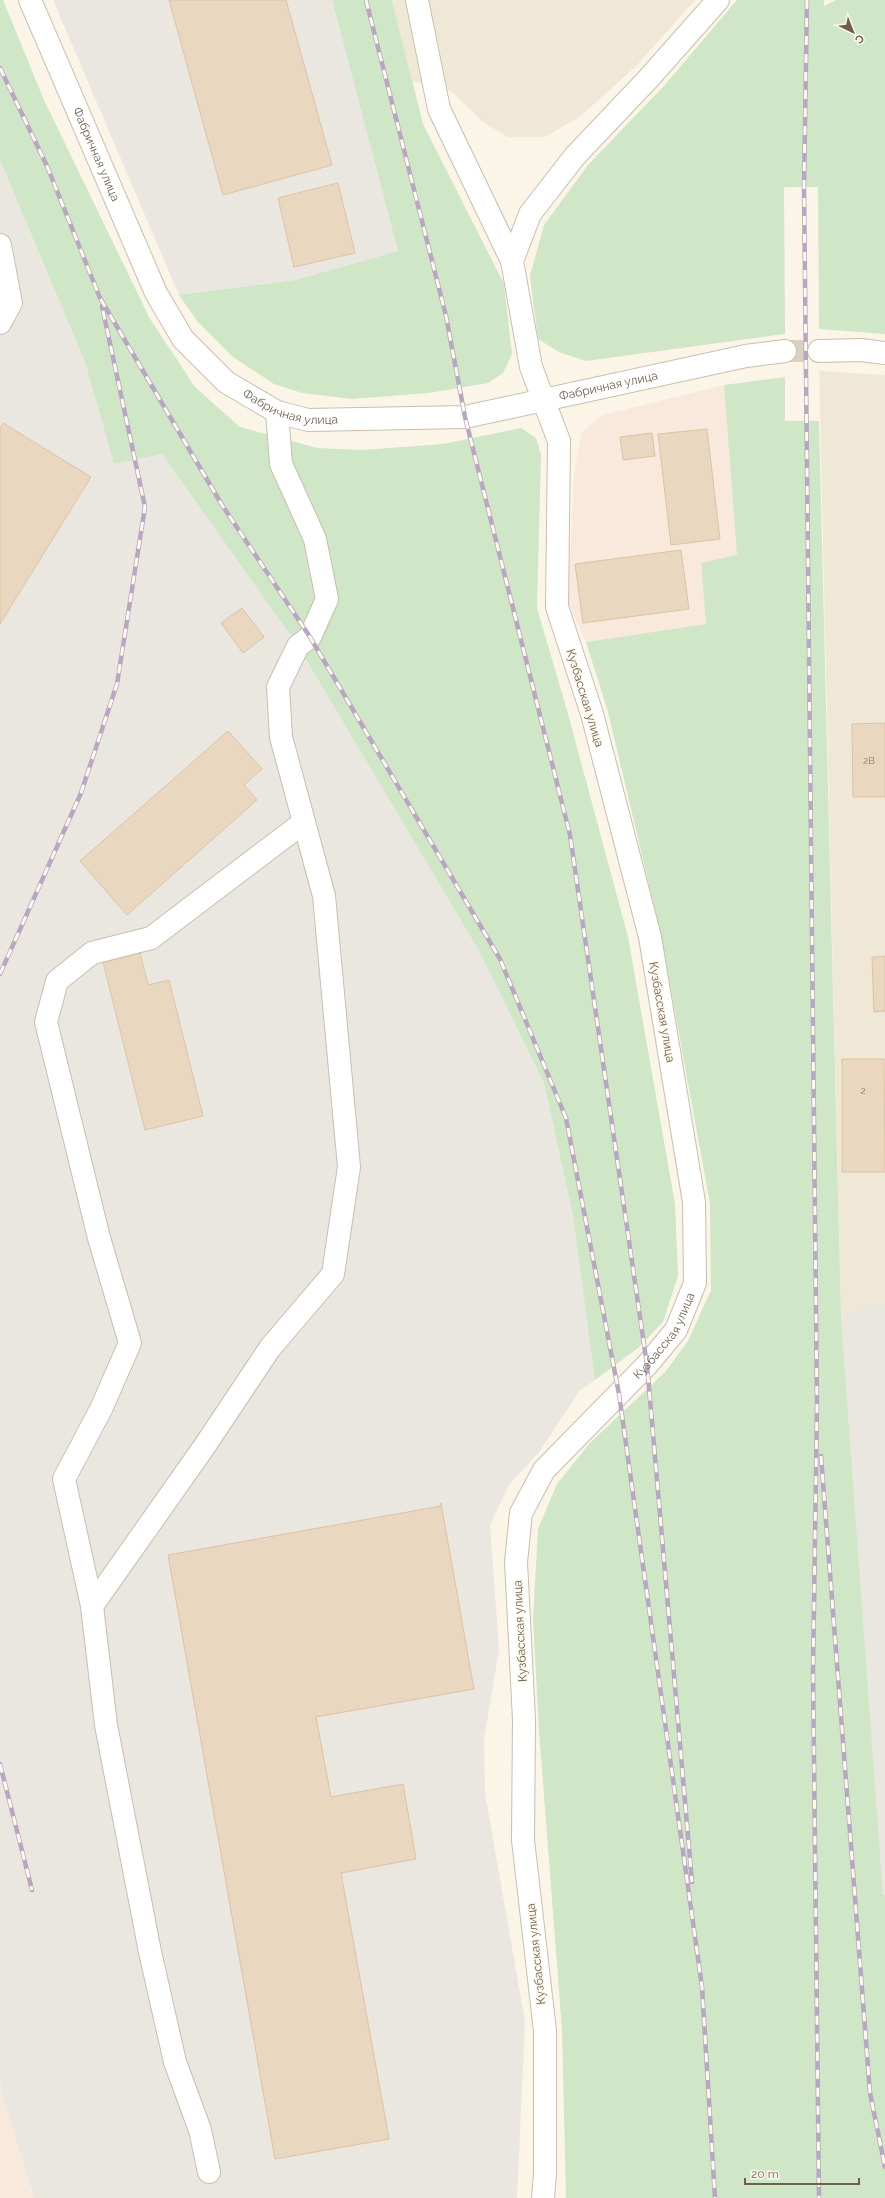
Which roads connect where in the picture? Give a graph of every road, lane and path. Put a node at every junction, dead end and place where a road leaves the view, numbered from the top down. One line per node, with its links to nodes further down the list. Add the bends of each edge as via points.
1 (30, 0): 11 (street, Фабричная улица, via 156,293 182,339 226,382)
2 (417, 0): 5 (street, Кузбасская улица, via 439,109)
3 (718, 0): 5 (street, via 566,167 530,214)
4 (0, 245): 6 (street, via 11,303)
5 (512, 262): 10 (street, Кузбасская улица, via 531,367)
6 (0, 323)
7 (785, 351): 10 (street, Фабричная улица, via 746,356)
8 (819, 351): 9 (street, via 861,350)
9 (885, 353)
10 (544, 400): 11 (street, Фабричная улица, via 465,417 308,420); 15 (street, Кузбасская улица, via 559,441 557,607 592,714 650,937 694,1202 695,1283 676,1330 647,1365 544,1470 521,1513 516,1562 524,1720 523,1840 545,2031)
11 (277, 412): 12 (street, via 282,464 315,539 327,599 310,637 298,646 278,687 280,737)
12 (304, 822): 13 (street, via 324,896 349,1166 333,1274 270,1348); 13 (street, via 151,938 92,953 57,981 46,1022 99,1238 130,1343 101,1409 64,1479)
13 (92, 1606): 14 (street, via 106,1724 150,1952 175,2062 200,2130)
14 (209, 2172)
15 (544, 2198)

